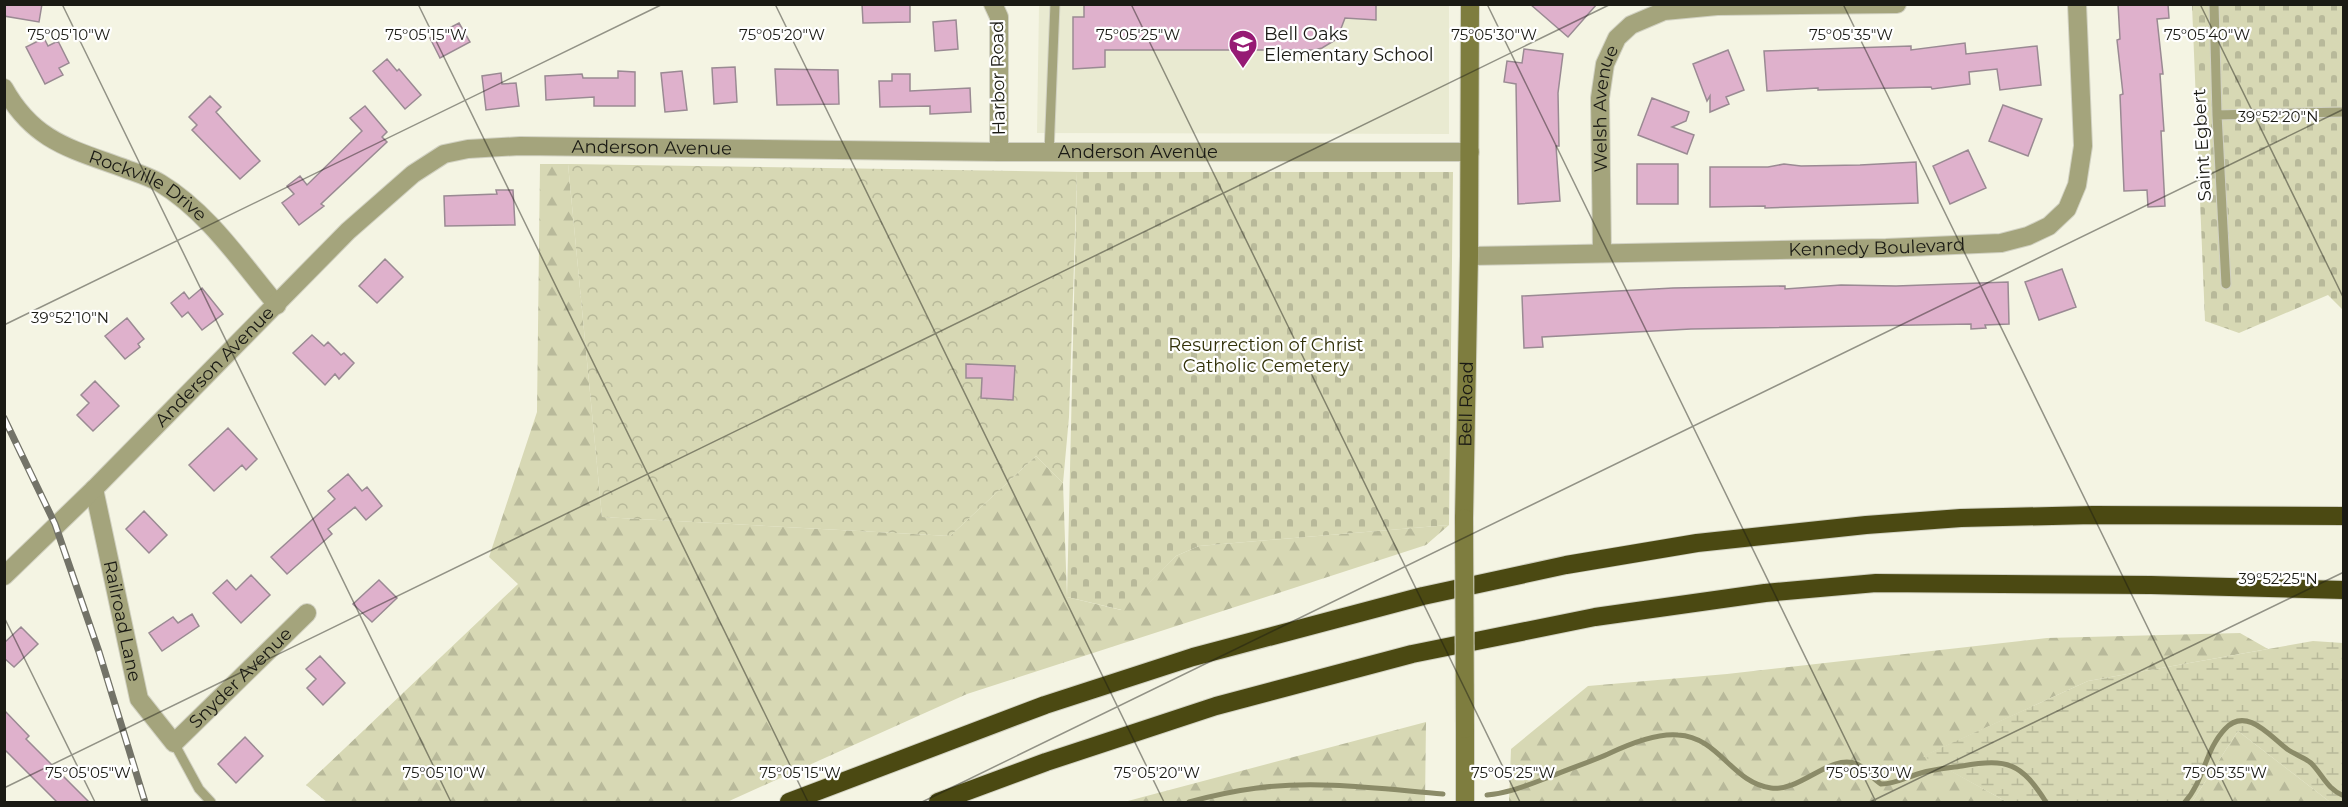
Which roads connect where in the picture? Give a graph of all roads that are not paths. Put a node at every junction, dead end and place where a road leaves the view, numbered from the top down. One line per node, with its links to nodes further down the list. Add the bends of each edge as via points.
1 (993, 4): 10 (street, Harbor Road, via 999,17)
2 (1055, 4): 12 (lane)
3 (1470, 4): 11 (street, Bell Road)
4 (1897, 4): 13 (street, Welsh Avenue, via 1717,6 1664,11 1631,25 1617,38 1605,64 1600,98)
5 (2077, 4): 13 (street, Kennedy Boulevard, via 2083,146 2077,185 2067,209 2028,236 2001,243 1886,248)
6 (2214, 4): 9 (lane, Saint Egbert)
7 (4, 88): 16 (street, Rockville Drive, via 28,120 55,143 159,182 195,208)
8 (2343, 112): 9 (lane)
9 (2217, 115): 15 (lane, Saint Egbert)
10 (999, 152): 12 (street, Anderson Avenue); 16 (street, Anderson Avenue, via 520,146 444,154 413,174 348,231)
11 (1470, 152): 12 (street, Anderson Avenue); 14 (street, Bell Road)
12 (1049, 153)
13 (1602, 252): 14 (street, Kennedy Boulevard)
14 (1469, 256): 28 (street, Bell Road, bridge, via 1464,518)
15 (2226, 284)
16 (277, 305): 17 (street, Anderson Avenue)
17 (94, 489): 19 (street, Anderson Avenue); 22 (street, Railroad Lane, via 139,699)
18 (2343, 516): 23 (highway, via 1960,518 1697,543 1566,565 1423,596 1193,657 1045,705)
19 (4, 576)
20 (2343, 590): 27 (highway, via 1876,584 1765,592 1595,617 1412,654 1216,706 1056,758)
21 (307, 613): 22 (street, Snyder Avenue)
22 (174, 743): 24 (lane)
23 (876, 769): 25 (highway); 26 (highway)
24 (211, 802)
25 (789, 802)
26 (809, 802)
27 (938, 802)
28 (1466, 802)

